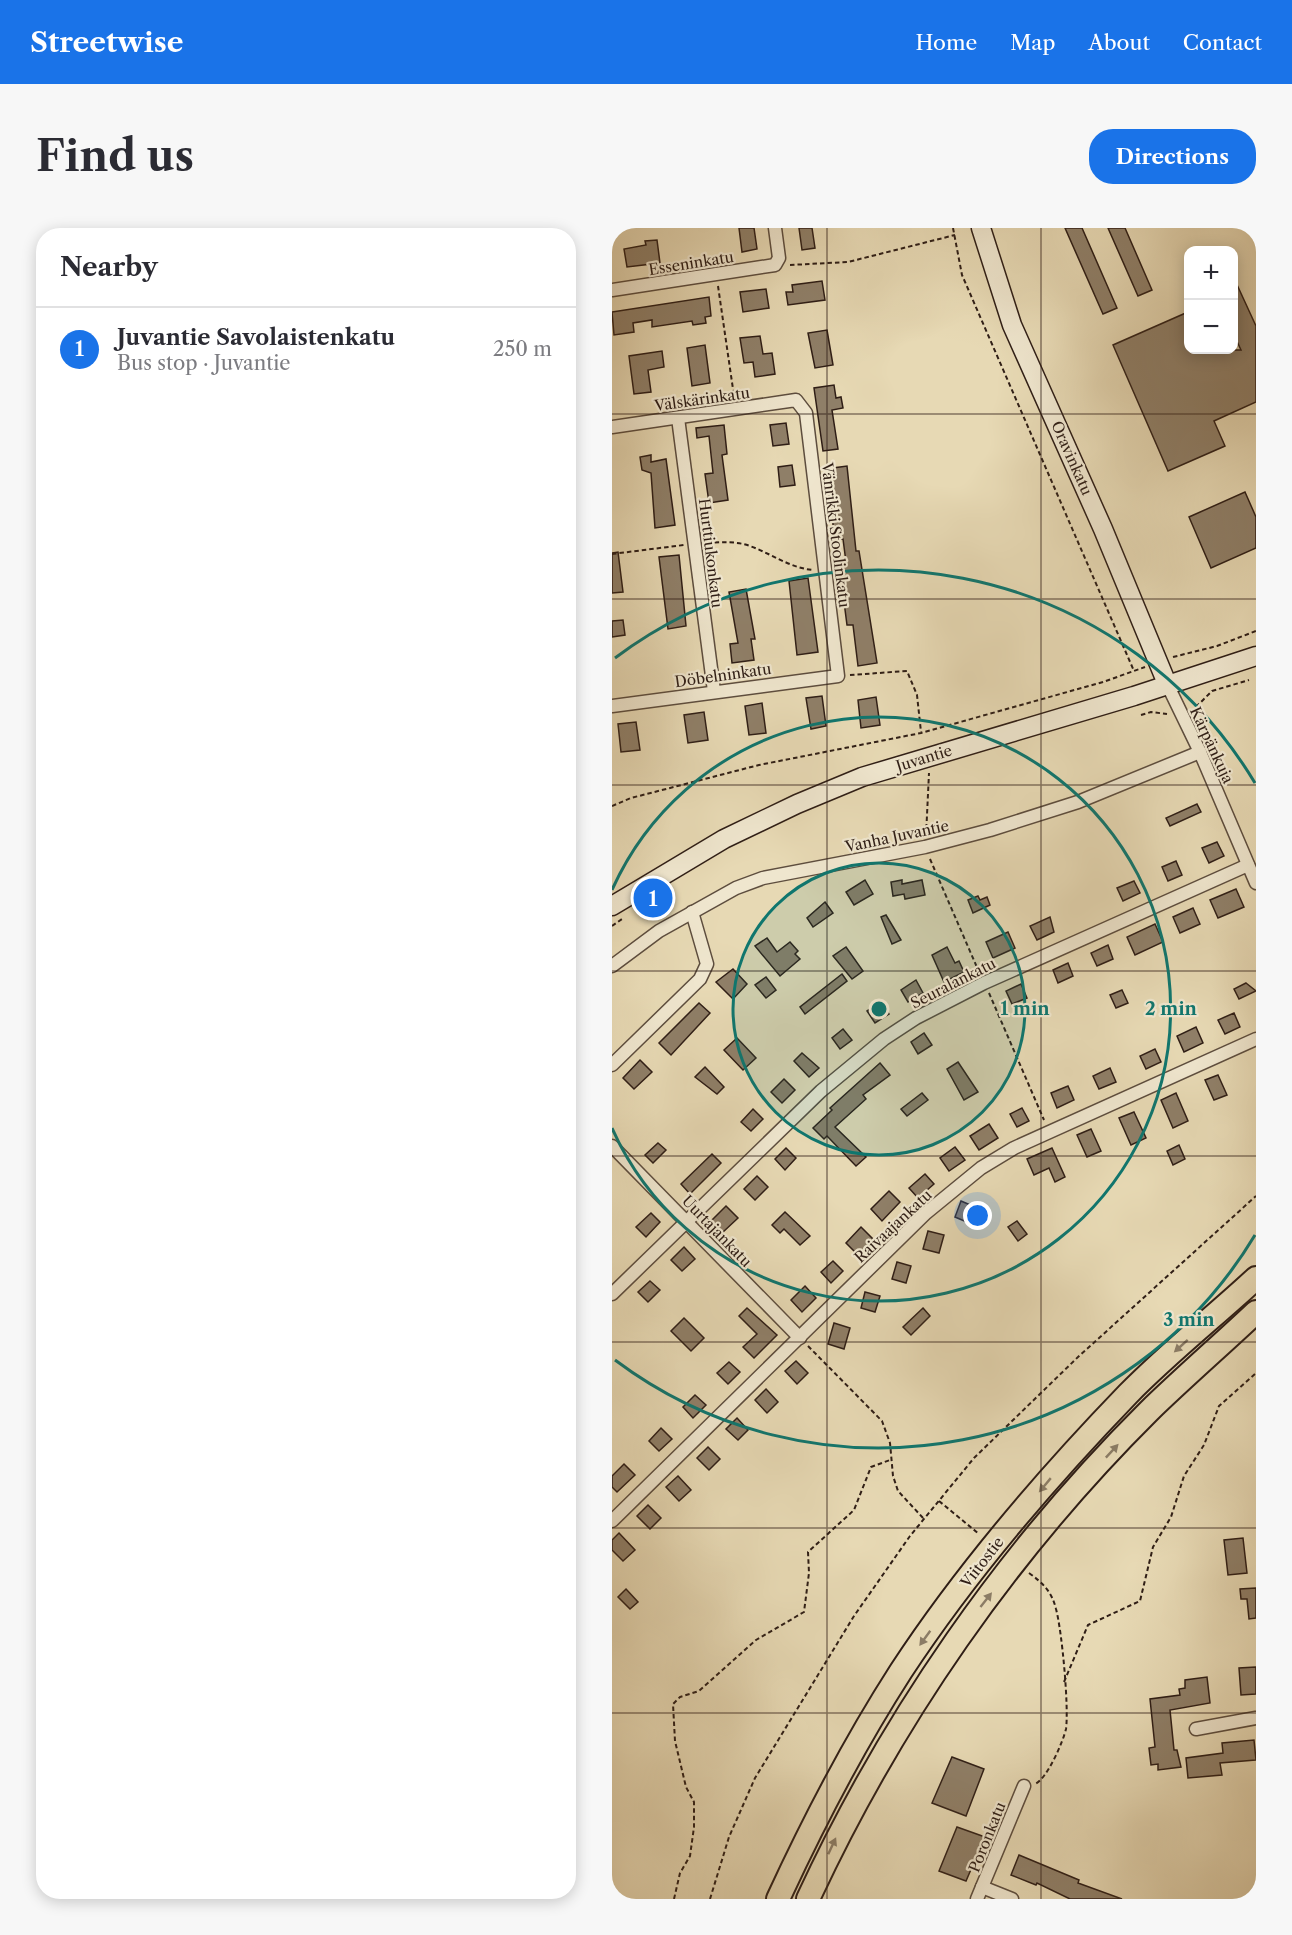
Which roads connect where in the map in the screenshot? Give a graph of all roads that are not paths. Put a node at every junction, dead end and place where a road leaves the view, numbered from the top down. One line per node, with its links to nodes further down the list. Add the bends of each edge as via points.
1 (775, 228): 3 (street, Esseninkatu, via 779,258 775,266)
2 (981, 228): 9 (main road, Oravinkatu, via 1012,325 1104,529)
3 (612, 290)
4 (796, 400): 5 (street, Välskärinkatu); 8 (street, Vänrikki Stoolinkatu, via 806,413)
5 (678, 418): 6 (street, Välskärinkatu); 10 (street, Hurttiukonkatu)
6 (612, 427)
7 (1256, 656): 9 (main road, Juvantie)
8 (838, 676): 10 (street, Döbelninkatu)
9 (1168, 686): 12 (street, Kärpänkuja); 15 (main road, Juvantie, via 862,777 724,839)
10 (714, 691): 11 (street, Döbelninkatu)
11 (612, 706)
12 (1200, 752): 13 (street, Kärpänkuja); 16 (street, Vanha Juvantie, via 1078,802 925,847 763,878)
13 (1248, 865): 14 (street, Kärpänkuja); 21 (street, Seuralankatu, via 984,983 916,1018 849,1066)
14 (1256, 883)
15 (612, 906)
16 (692, 912): 17 (street, Vanha Juvantie); 19 (street, via 707,964 700,979)
17 (612, 966)
18 (1256, 1039): 25 (street, Raivaajankatu, via 1049,1131 981,1168 926,1213)
19 (612, 1065)
20 (612, 1146): 21 (street, Uurtajankatu)
21 (687, 1222): 23 (street, Seuralankatu); 25 (street, Uurtajankatu)
22 (1254, 1280): 31 (highway, Viitostie, one-way to 31, via 1130,1392 1065,1461 952,1601 901,1672 815,1820)
23 (612, 1294)
24 (1256, 1312): 32 (highway, Viitostie, one-way to 24, via 839,1832 924,1686 973,1617 1085,1479 1149,1411)
25 (800, 1338): 26 (street, Raivaajankatu)
26 (612, 1521)
27 (1256, 1718): 28 (street)
28 (1196, 1729)
29 (1024, 1786): 30 (street, Poronkatu)
30 (980, 1893): 33 (street)
31 (778, 1899)
32 (808, 1899)
33 (1012, 1899)

